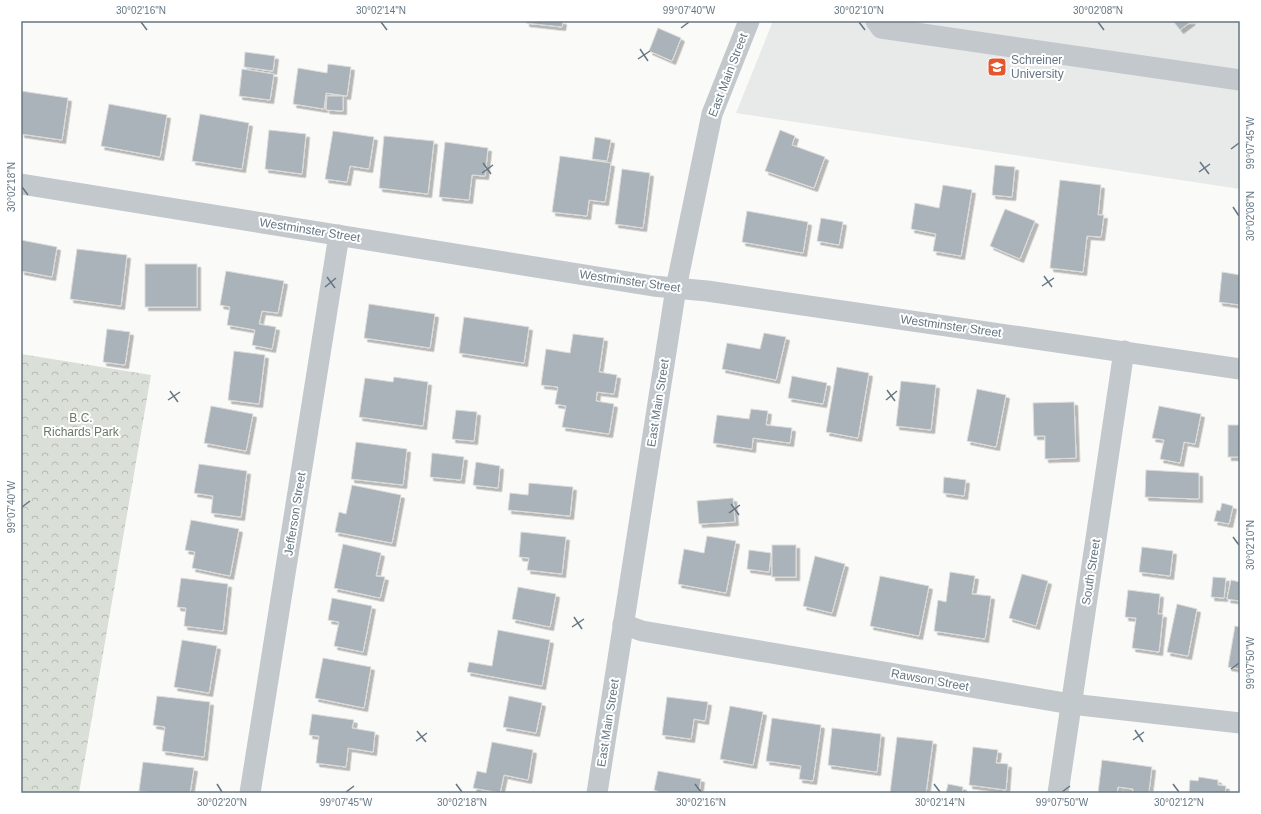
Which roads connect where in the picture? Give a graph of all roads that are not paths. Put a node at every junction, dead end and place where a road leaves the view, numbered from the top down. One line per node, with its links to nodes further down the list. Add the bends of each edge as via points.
1 (749, 21): 6 (street, East Main Street, via 712,114)
2 (876, 21): 3 (street, via 880,28)
3 (1240, 80)
4 (21, 184): 5 (street, Westminster Street)
5 (339, 235): 6 (street, Westminster Street); 12 (street, Jefferson Street)
6 (676, 288): 7 (street, Westminster Street); 9 (street, East Main Street)
7 (1124, 351): 8 (street, Westminster Street); 10 (street, South Street)
8 (1240, 369)
9 (623, 624): 10 (street, Rawson Street, via 642,631); 13 (street, East Main Street)
10 (1072, 704): 11 (street, Rawson Street); 14 (street, South Street)
11 (1240, 723)
12 (250, 793)
13 (597, 793)
14 (1058, 793)

